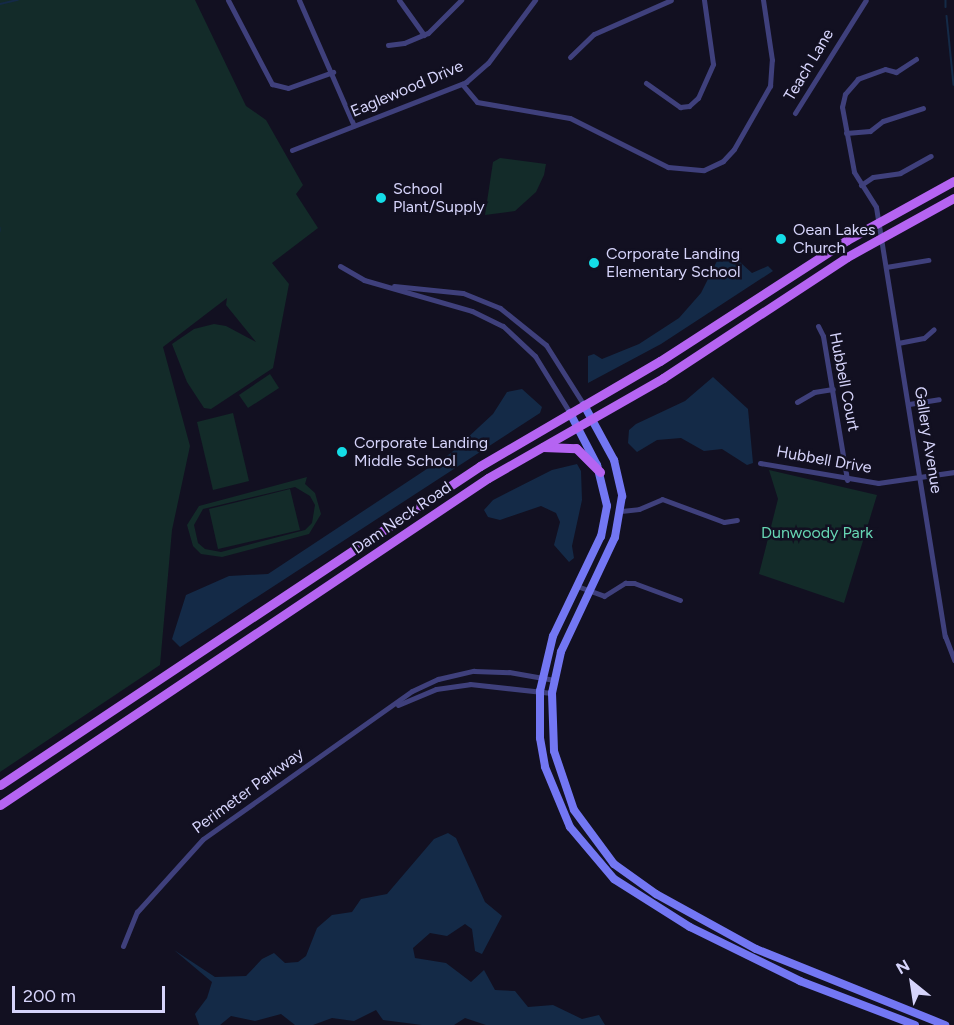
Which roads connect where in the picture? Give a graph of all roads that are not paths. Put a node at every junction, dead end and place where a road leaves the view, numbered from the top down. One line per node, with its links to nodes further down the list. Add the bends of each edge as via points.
1 (228, 0): 14 (street, via 272,84 288,88)
2 (299, 0): 14 (street)
3 (399, 0): 10 (street)
4 (461, 0): 10 (street)
5 (671, 0): 12 (street, via 594,34)
6 (704, 0): 15 (street, via 713,64 698,98 689,106 680,107)
7 (763, 0): 16 (street, via 772,60 770,86 734,149 723,161 704,170 668,167 570,118 477,102)
8 (866, 0): 18 (street, Teach Lane)
9 (534, 1): 16 (street, Eaglewood Drive, via 488,63)
10 (424, 35): 11 (street)
11 (388, 45)
12 (570, 57)
13 (916, 59): 20 (street, Gallery Avenue, via 896,72 885,69 858,79 842,103)
14 (333, 72): 19 (street)
15 (646, 83)
16 (462, 84): 19 (street, Eaglewood Drive)
17 (923, 108): 20 (street, via 883,121 870,131)
18 (795, 113)
19 (354, 126): 21 (street, Eaglewood Drive)
20 (846, 133): 24 (street, Gallery Avenue, via 851,165)
21 (292, 150)
22 (931, 156): 24 (street, via 900,173 873,177)
23 (954, 181): 26 (main road, Dam Neck Road)
24 (861, 184): 26 (street, Gallery Avenue, via 872,196)
25 (954, 198): 27 (main road, Dam Neck Road)
26 (878, 222): 27 (street, Gallery Avenue); 39 (main road, Dam Neck Road)
27 (881, 237): 30 (street, Gallery Avenue); 41 (main road, Dam Neck Road, via 690,361)
28 (928, 260): 30 (street)
29 (340, 267): 31 (street)
30 (886, 267): 34 (street, Gallery Avenue)
31 (380, 284): 39 (street, via 463,293 494,304 539,336); 40 (street, via 466,309 503,326 540,362)
32 (818, 326): 35 (street, Hubbell Court)
33 (934, 329): 34 (street, via 924,338)
34 (898, 343): 38 (street, Gallery Avenue)
35 (833, 389): 37 (street, via 814,392); 48 (street, Hubbell Court)
36 (939, 399): 38 (street)
37 (797, 402)
38 (909, 404): 47 (street, Gallery Avenue)
39 (584, 405): 40 (main road, Dam Neck Road); 41 (street)
40 (570, 413): 42 (street); 60 (main road, Dam Neck Road, via 480,466)
41 (592, 419): 42 (main road, Dam Neck Road); 49 (street, via 618,471)
42 (578, 427): 43 (main road, Dam Neck Road); 45 (street)
43 (541, 448): 45 (main road, via 576,448); 61 (main road, Dam Neck Road, via 488,478)
44 (760, 463): 48 (street, Hubbell Drive)
45 (600, 472): 51 (street, via 606,498 604,525)
46 (954, 472): 47 (street, Hubbell Drive)
47 (920, 477): 48 (street, Hubbell Drive, via 878,483); 54 (street, Gallery Avenue, via 945,636)
48 (847, 480)
49 (621, 511): 50 (street, via 633,511 662,499 724,522); 52 (street, via 612,546)
50 (737, 520)
51 (577, 586): 52 (street); 55 (street, via 553,636)
52 (589, 591): 53 (street, via 605,596 629,582); 56 (street, via 561,652)
53 (680, 600)
54 (954, 660)
55 (542, 678): 56 (street, Perimeter Parkway); 57 (street); 59 (street, Perimeter Parkway, via 464,672 420,686)
56 (554, 680): 58 (street)
57 (540, 691): 58 (street, Perimeter Parkway); 59 (street, Perimeter Parkway, via 494,684 456,685); 63 (street, via 540,738 545,767 562,813 579,841 630,891)
58 (552, 693): 62 (street, via 551,735 558,769 571,804 593,840 641,885)
59 (391, 708): 64 (street, Perimeter Parkway, via 203,839 137,912)
60 (0, 785)
61 (0, 805)
62 (724, 933): 63 (street); 65 (street)
63 (719, 943): 66 (street)
64 (123, 946)
65 (850, 989): 66 (street); 68 (street)
66 (847, 1000): 67 (street)
67 (915, 1025)
68 (945, 1025)

